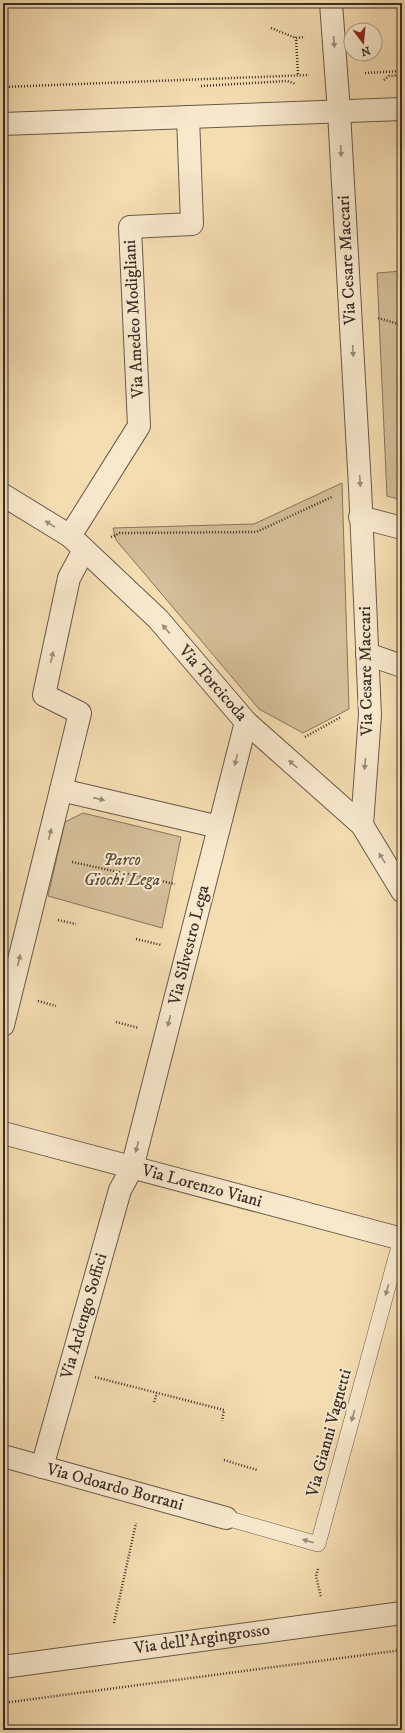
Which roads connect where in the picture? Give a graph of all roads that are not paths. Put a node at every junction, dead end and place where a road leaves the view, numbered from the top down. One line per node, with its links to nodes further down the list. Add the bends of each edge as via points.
1 (331, 3): 3 (street, Via Cesare Maccari, one-way to 3)
2 (402, 109): 3 (street)
3 (339, 112): 4 (street); 7 (street, Via Cesare Maccari, one-way to 7)
4 (188, 117): 5 (street); 9 (street, Via Amedeo Modigliani, via 192,224 130,227 139,426)
5 (3, 124)
6 (3, 495): 9 (street, Via Torcicoda, one-way to 6)
7 (360, 517): 8 (street); 10 (street, Via Cesare Maccari)
8 (402, 528)
9 (77, 543): 12 (street, Via Torcicoda, one-way to 9, via 158,619); 13 (street, one-way to 9, via 80,714 44,695)
10 (367, 654): 11 (street); 14 (street, Via Cesare Maccari, one-way to 14, via 370,715)
11 (402, 666)
12 (246, 722): 14 (street, Via Torcicoda, one-way to 12); 15 (street, Via Silvestro Lega, one-way to 15)
13 (61, 790): 15 (street, one-way to 15); 17 (street, one-way to 13)
14 (362, 825): 16 (street, Via Torcicoda, one-way to 14)
15 (219, 827): 19 (street, Via Silvestro Lega, one-way to 19)
16 (402, 892)
17 (3, 1025)
18 (3, 1132): 19 (street, Via Lorenzo Viani)
19 (132, 1168): 20 (street, Via Lorenzo Viani); 22 (street, Via Ardengo Soffici, via 119,1194)
20 (402, 1239): 23 (lane, Via Gianni Vagnetti, one-way to 23, via 318,1544)
21 (3, 1456): 22 (street, Via Odoardo Borrani)
22 (42, 1467): 23 (street, Via Odoardo Borrani)
23 (226, 1518)
24 (402, 1613): 25 (street, Via dell'Argingrosso)
25 (3, 1667)

